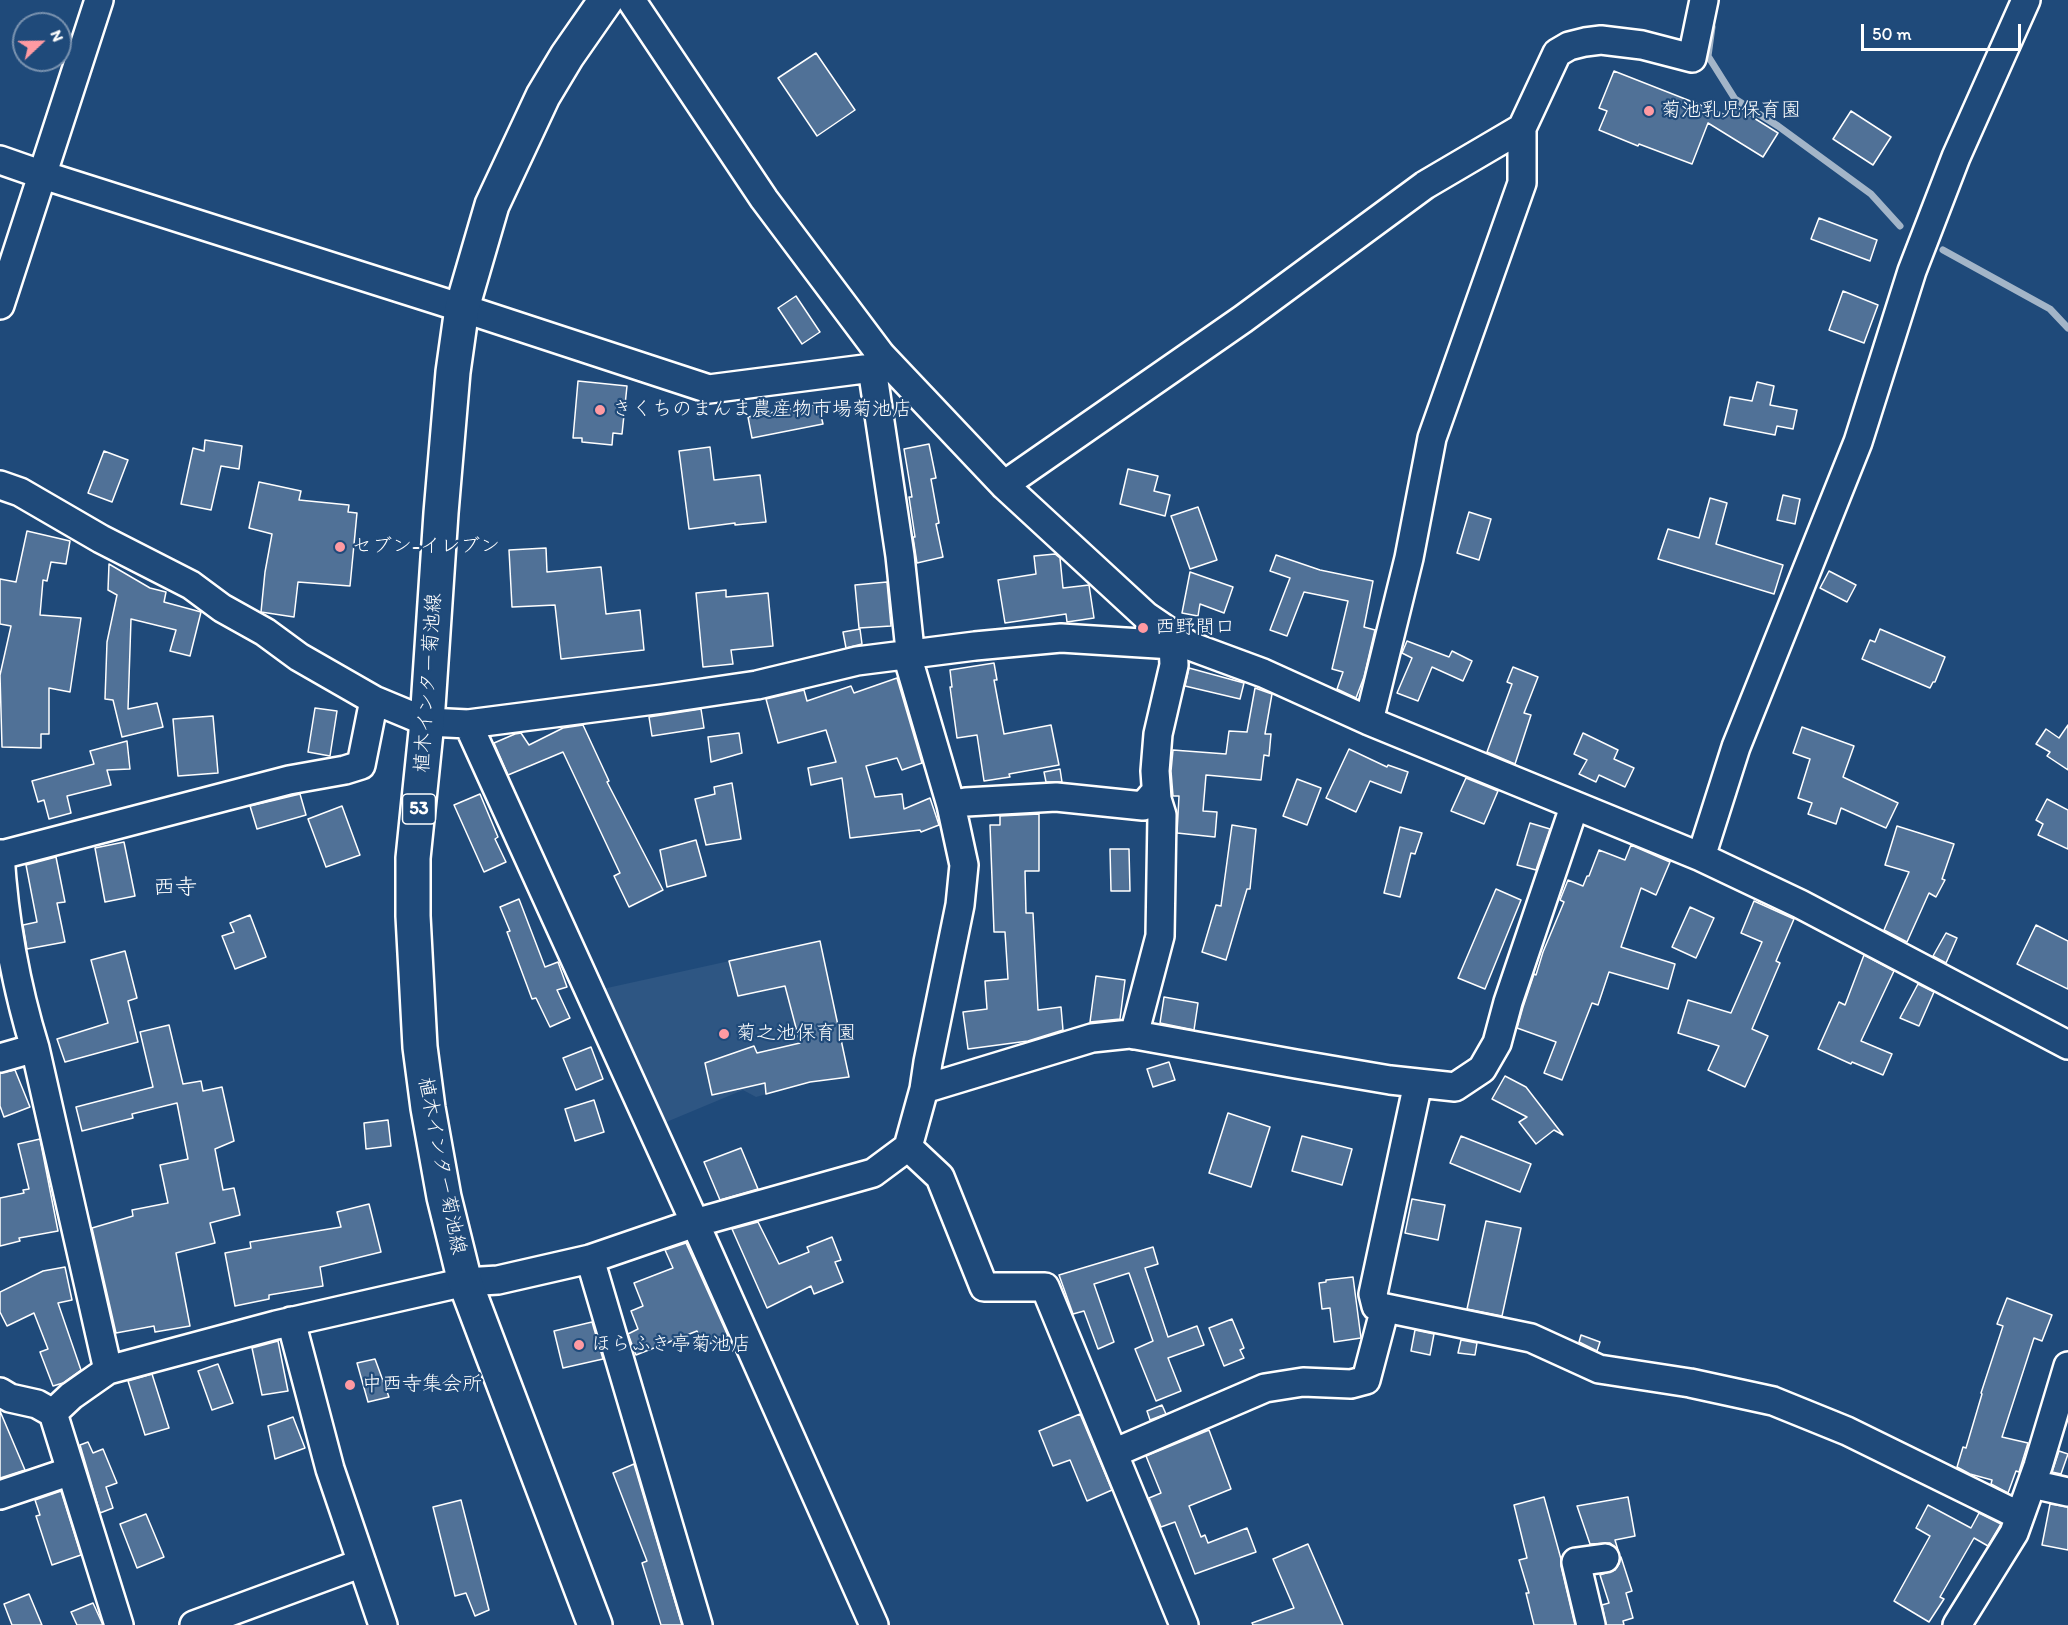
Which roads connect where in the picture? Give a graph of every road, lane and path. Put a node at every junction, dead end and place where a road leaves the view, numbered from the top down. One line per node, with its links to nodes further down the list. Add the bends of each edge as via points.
1 (99, 0): 8 (street)
2 (606, 0): 10 (main road, 植木インター菊池線 / 53, via 538,106 492,205)
3 (631, 0): 11 (street)
4 (1704, 0): 6 (street, via 1692,58 1642,45 1601,40 1569,45 1557,53)
5 (2026, 0): 24 (street, via 1956,157 1912,271 1858,442 1736,747)
6 (1522, 128): 13 (street, via 1425,185); 17 (street, via 1522,183 1432,438)
7 (0, 160): 8 (street)
8 (43, 175): 9 (street); 10 (street)
9 (0, 305)
10 (462, 308): 11 (street, via 709,389); 18 (main road, 植木インター菊池線 / 53, via 441,513)
11 (876, 361): 13 (street); 15 (street, via 910,650)
12 (0, 485): 16 (street, via 20,492 191,585 299,657)
13 (1004, 485): 14 (street)
14 (1181, 645): 15 (street, via 1061,638); 17 (street, via 1263,673); 20 (street, via 1158,734)
15 (907, 655): 19 (street, via 857,661 757,685); 21 (street)
16 (374, 700): 18 (street); 23 (street, via 361,765)
17 (1369, 721): 22 (street)
18 (428, 722): 19 (street); 34 (main road, 植木インター菊池線 / 53, via 414,858 420,1047 444,1197)
19 (468, 724): 32 (street)
20 (1156, 791): 21 (street, via 1143,806 1056,796); 25 (street, via 1162,815 1160,936)
21 (951, 806): 30 (street, via 964,865 960,905)
22 (1574, 807): 24 (street); 29 (street, via 1497,1043 1482,1069 1455,1088)
23 (0, 854): 27 (street, via 3,905)
24 (1701, 857): 26 (street, via 1800,904)
25 (1134, 1035): 29 (street); 30 (street, via 1092,1038)
26 (2068, 1045)
27 (35, 1048): 28 (street); 38 (street)
28 (0, 1058)
29 (1418, 1083): 35 (street, via 1373,1294 1376,1306)
30 (924, 1089): 31 (street)
31 (908, 1147): 32 (street, via 873,1173); 42 (street, via 940,1177 984,1287 1045,1287)
32 (695, 1222): 33 (street); 55 (street)
33 (590, 1258): 34 (street, via 498,1280); 54 (street)
34 (465, 1282): 36 (street); 53 (main road, 植木インター菊池線 / 53)
35 (1385, 1308): 42 (street, via 1366,1380 1265,1388); 47 (street, via 1531,1338 1599,1369 1773,1401 1847,1431)
36 (291, 1321): 38 (street); 49 (street, via 330,1469)
37 (2068, 1366): 40 (street)
38 (108, 1370): 41 (street)
39 (0, 1392): 41 (street)
40 (2062, 1408): 44 (street)
41 (52, 1413): 43 (street)
42 (1114, 1453): 56 (street)
43 (71, 1471): 46 (street); 50 (street)
44 (2032, 1484): 45 (street); 47 (street)
45 (2068, 1492)
46 (0, 1495)
47 (2021, 1513): 58 (street, via 2014,1533)
48 (1605, 1558): 57 (street, via 1576,1562)
49 (362, 1563): 51 (street); 52 (street)
50 (119, 1625)
51 (194, 1625)
52 (383, 1625)
53 (595, 1625)
54 (698, 1625)
55 (874, 1625)
56 (1184, 1625)
57 (1591, 1625)
58 (1957, 1625)

